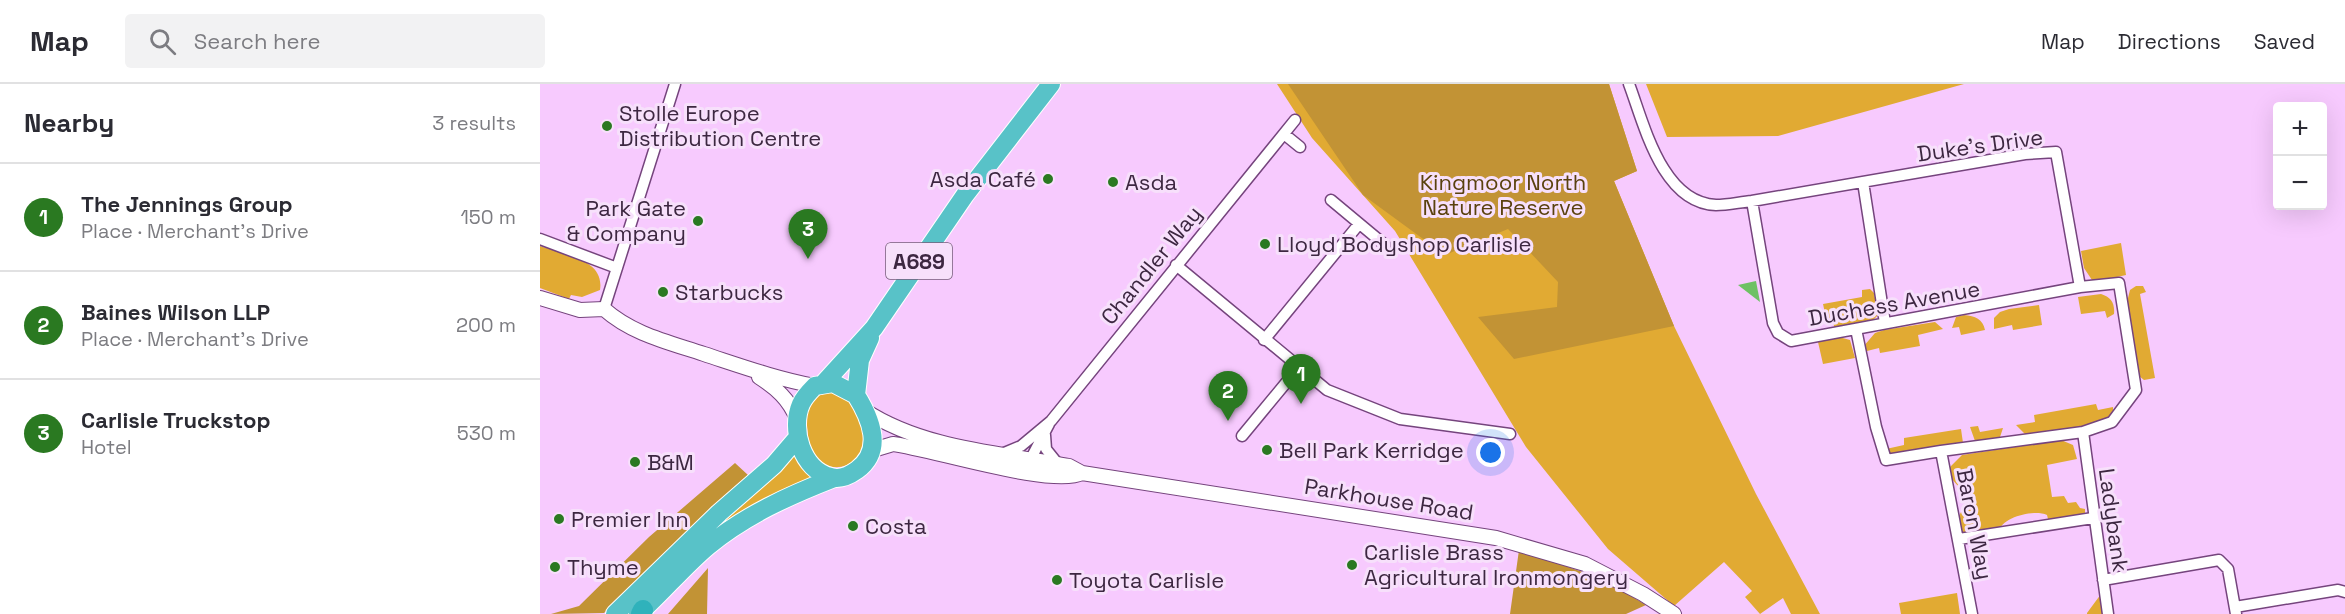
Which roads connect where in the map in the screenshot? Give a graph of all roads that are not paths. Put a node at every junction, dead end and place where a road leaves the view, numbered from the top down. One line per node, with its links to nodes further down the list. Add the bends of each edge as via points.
1 (675, 84): 14 (street)
2 (1051, 84): 19 (highway, A689, via 965,195)
3 (1629, 84): 9 (street, Duke's Drive, via 1666,176 1686,194 1703,202 1715,205)
4 (1295, 120): 5 (street, Chandler Way)
5 (1284, 134): 6 (street); 13 (street, Chandler Way)
6 (1300, 147)
7 (1863, 182): 9 (street, Duke's Drive); 15 (street, Duke's Drive, via 2056,152); 18 (street)
8 (1330, 200): 10 (street)
9 (1752, 201): 20 (street, Duchess Avenue, via 1778,333 1791,341)
10 (1359, 224): 12 (street); 21 (street)
11 (540, 239): 14 (street)
12 (1385, 245)
13 (1176, 265): 21 (street); 26 (street, Chandler Way)
14 (617, 268): 17 (street)
15 (2080, 287): 18 (street, Duchess Avenue); 28 (street, via 2119,283 2136,390 2112,422)
16 (540, 298): 17 (street, via 580,310)
17 (604, 309): 23 (street, via 620,323 665,342)
18 (1885, 323): 20 (street, Duchess Avenue)
19 (874, 328): 24 (highway, A689); 25 (highway, A689, via 860,360)
20 (1856, 329): 33 (street, Baron Way, via 1886,460)
21 (1264, 340): 22 (street)
22 (1299, 367): 29 (street, via 1327,390 1376,412 1409,421); 31 (street)
23 (747, 369): 24 (street); 27 (street, via 787,400)
24 (819, 385): 25 (highway, via 841,386); 27 (highway, via 801,402)
25 (860, 403): 32 (highway, via 874,438); 34 (street, Parkhouse Road, via 904,431)
26 (1051, 421): 30 (street, Chandler Way); 34 (street, Chandler Way)
27 (798, 428): 37 (highway, via 810,463); 44 (highway, via 774,465)
28 (2083, 432): 33 (street); 38 (street, Ladybank)
29 (1510, 434)
30 (1045, 435): 34 (street, Chandler Way); 35 (street, via 1046,449)
31 (1242, 436)
32 (873, 450): 34 (street, Parkhouse Road, via 900,444); 37 (highway, via 859,468 845,477)
33 (1941, 451): 39 (street, Baron Way)
34 (1024, 458): 35 (street, Parkhouse Road); 36 (street, Parkhouse Road, via 1072,478)
35 (1058, 464): 36 (street, Parkhouse Road)
36 (1082, 473): 45 (street, Parkhouse Road, via 1496,538 1585,564)
37 (834, 478): 43 (highway, via 784,498 735,526 706,548)
38 (2093, 518): 39 (street); 40 (street, Ladybank)
39 (1959, 539): 46 (street, Baron Way)
40 (2103, 580): 42 (street, via 2218,560 2228,569); 47 (street, Ladybank)
41 (2345, 592): 42 (street, via 2338,590)
42 (2235, 610)
43 (641, 612)
44 (615, 614)
45 (1674, 614)
46 (1972, 614)
47 (2108, 614)

